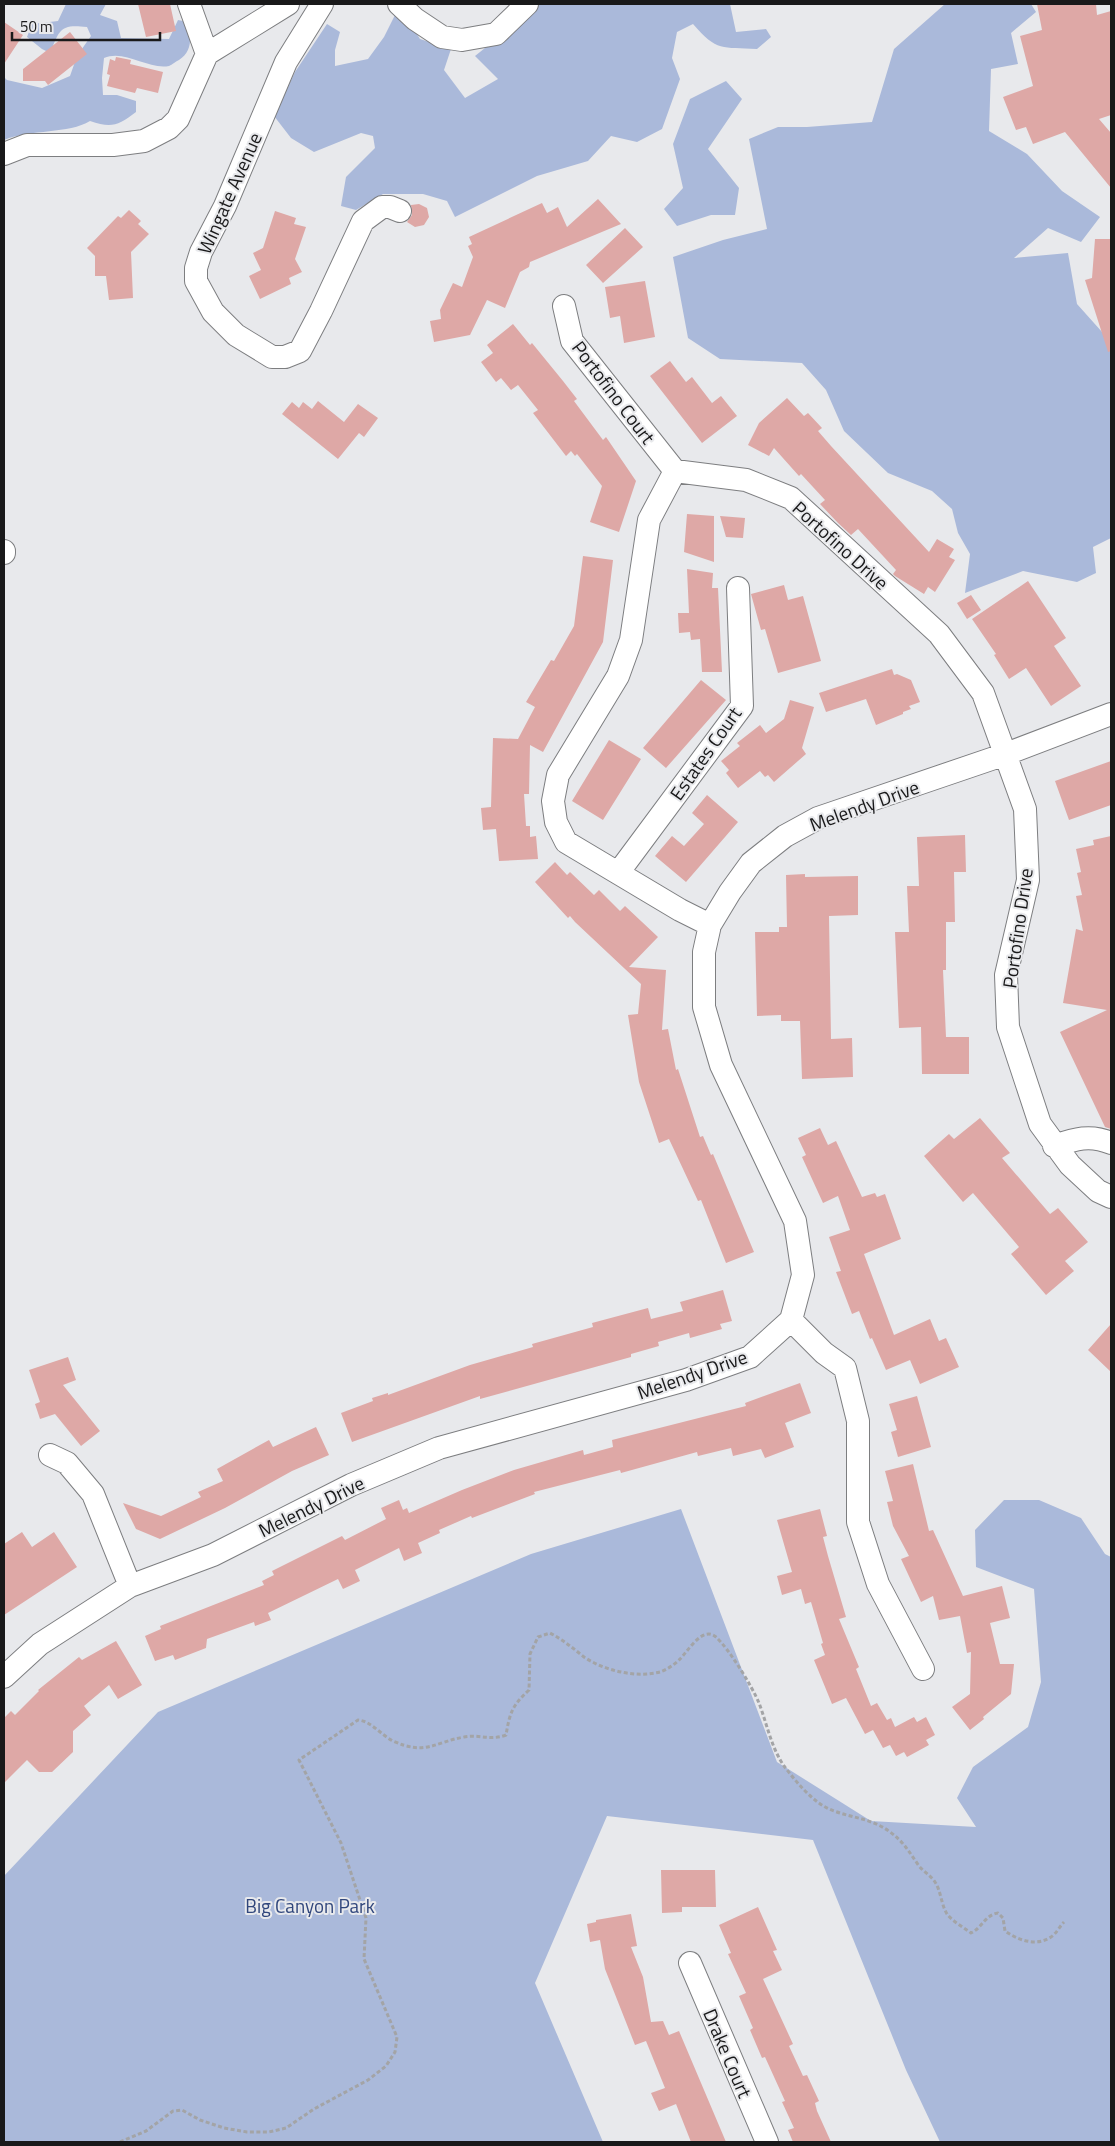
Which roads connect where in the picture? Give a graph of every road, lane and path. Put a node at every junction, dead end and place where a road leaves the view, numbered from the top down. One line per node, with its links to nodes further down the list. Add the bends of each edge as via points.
1 (188, 4): 6 (street)
2 (288, 4): 6 (street)
3 (322, 4): 8 (street, Wingate Avenue, via 286,62 225,206 201,252 196,281 213,312 236,336 272,358 285,357 300,351 363,221 382,208)
4 (399, 4): 5 (street, via 414,19 442,36 462,40 496,34)
5 (527, 4)
6 (207, 54): 7 (street, via 178,119 169,128 144,141 113,145 27,145)
7 (4, 154)
8 (400, 211)
9 (564, 306): 10 (street, Portofino Court, via 572,341)
10 (675, 471): 13 (street, Portofino Drive, via 746,480 791,498 938,634 983,693); 14 (street, via 649,520 631,640 618,676 558,775 553,801 556,822 566,842)
11 (738, 588): 14 (street, Estates Court, via 742,706)
12 (1111, 714): 13 (street, Melendy Drive)
13 (1006, 754): 15 (street, Melendy Drive, via 818,818 785,836 751,863); 17 (street, Portofino Drive, via 1025,809 1028,880 1006,975 1008,1028 1040,1124)
14 (618, 873): 15 (street)
15 (710, 925): 19 (street, Melendy Drive, via 704,952 704,1007 721,1066 795,1221 803,1275)
16 (1111, 1143): 17 (street, via 1088,1137)
17 (1054, 1146): 18 (street, Portofino Drive, via 1070,1165)
18 (1111, 1197)
19 (791, 1320): 21 (street, Melendy Drive, via 750,1357 686,1380 439,1448 351,1485 213,1555); 22 (street, via 824,1353 845,1368 858,1421 858,1522 878,1584)
20 (50, 1454): 21 (street, via 68,1463 93,1494)
21 (130, 1586): 23 (street, Melendy Drive, via 40,1644)
22 (923, 1669)
23 (4, 1677)
24 (1064, 1922): 26 (path, via 1051,1937 1035,1942 1016,1938 1005,1931 1003,1918 998,1913 991,1914 971,1933 948,1915 935,1883 905,1844 871,1821 832,1811 797,1782 772,1745 758,1702 715,1636 703,1635 679,1661 646,1675 605,1667 550,1633 538,1637 530,1654 529,1690 509,1714 506,1734 496,1739 465,1737 420,1749 394,1741 366,1720 358,1720 299,1760 342,1843 366,1918 364,1960 397,2037 395,2052 386,2066 286,2128 247,2132 200,2120 182,2110 173,2111 146,2131)
25 (690, 1963): 27 (street, Drake Court)
26 (120, 2142)
27 (767, 2142)

